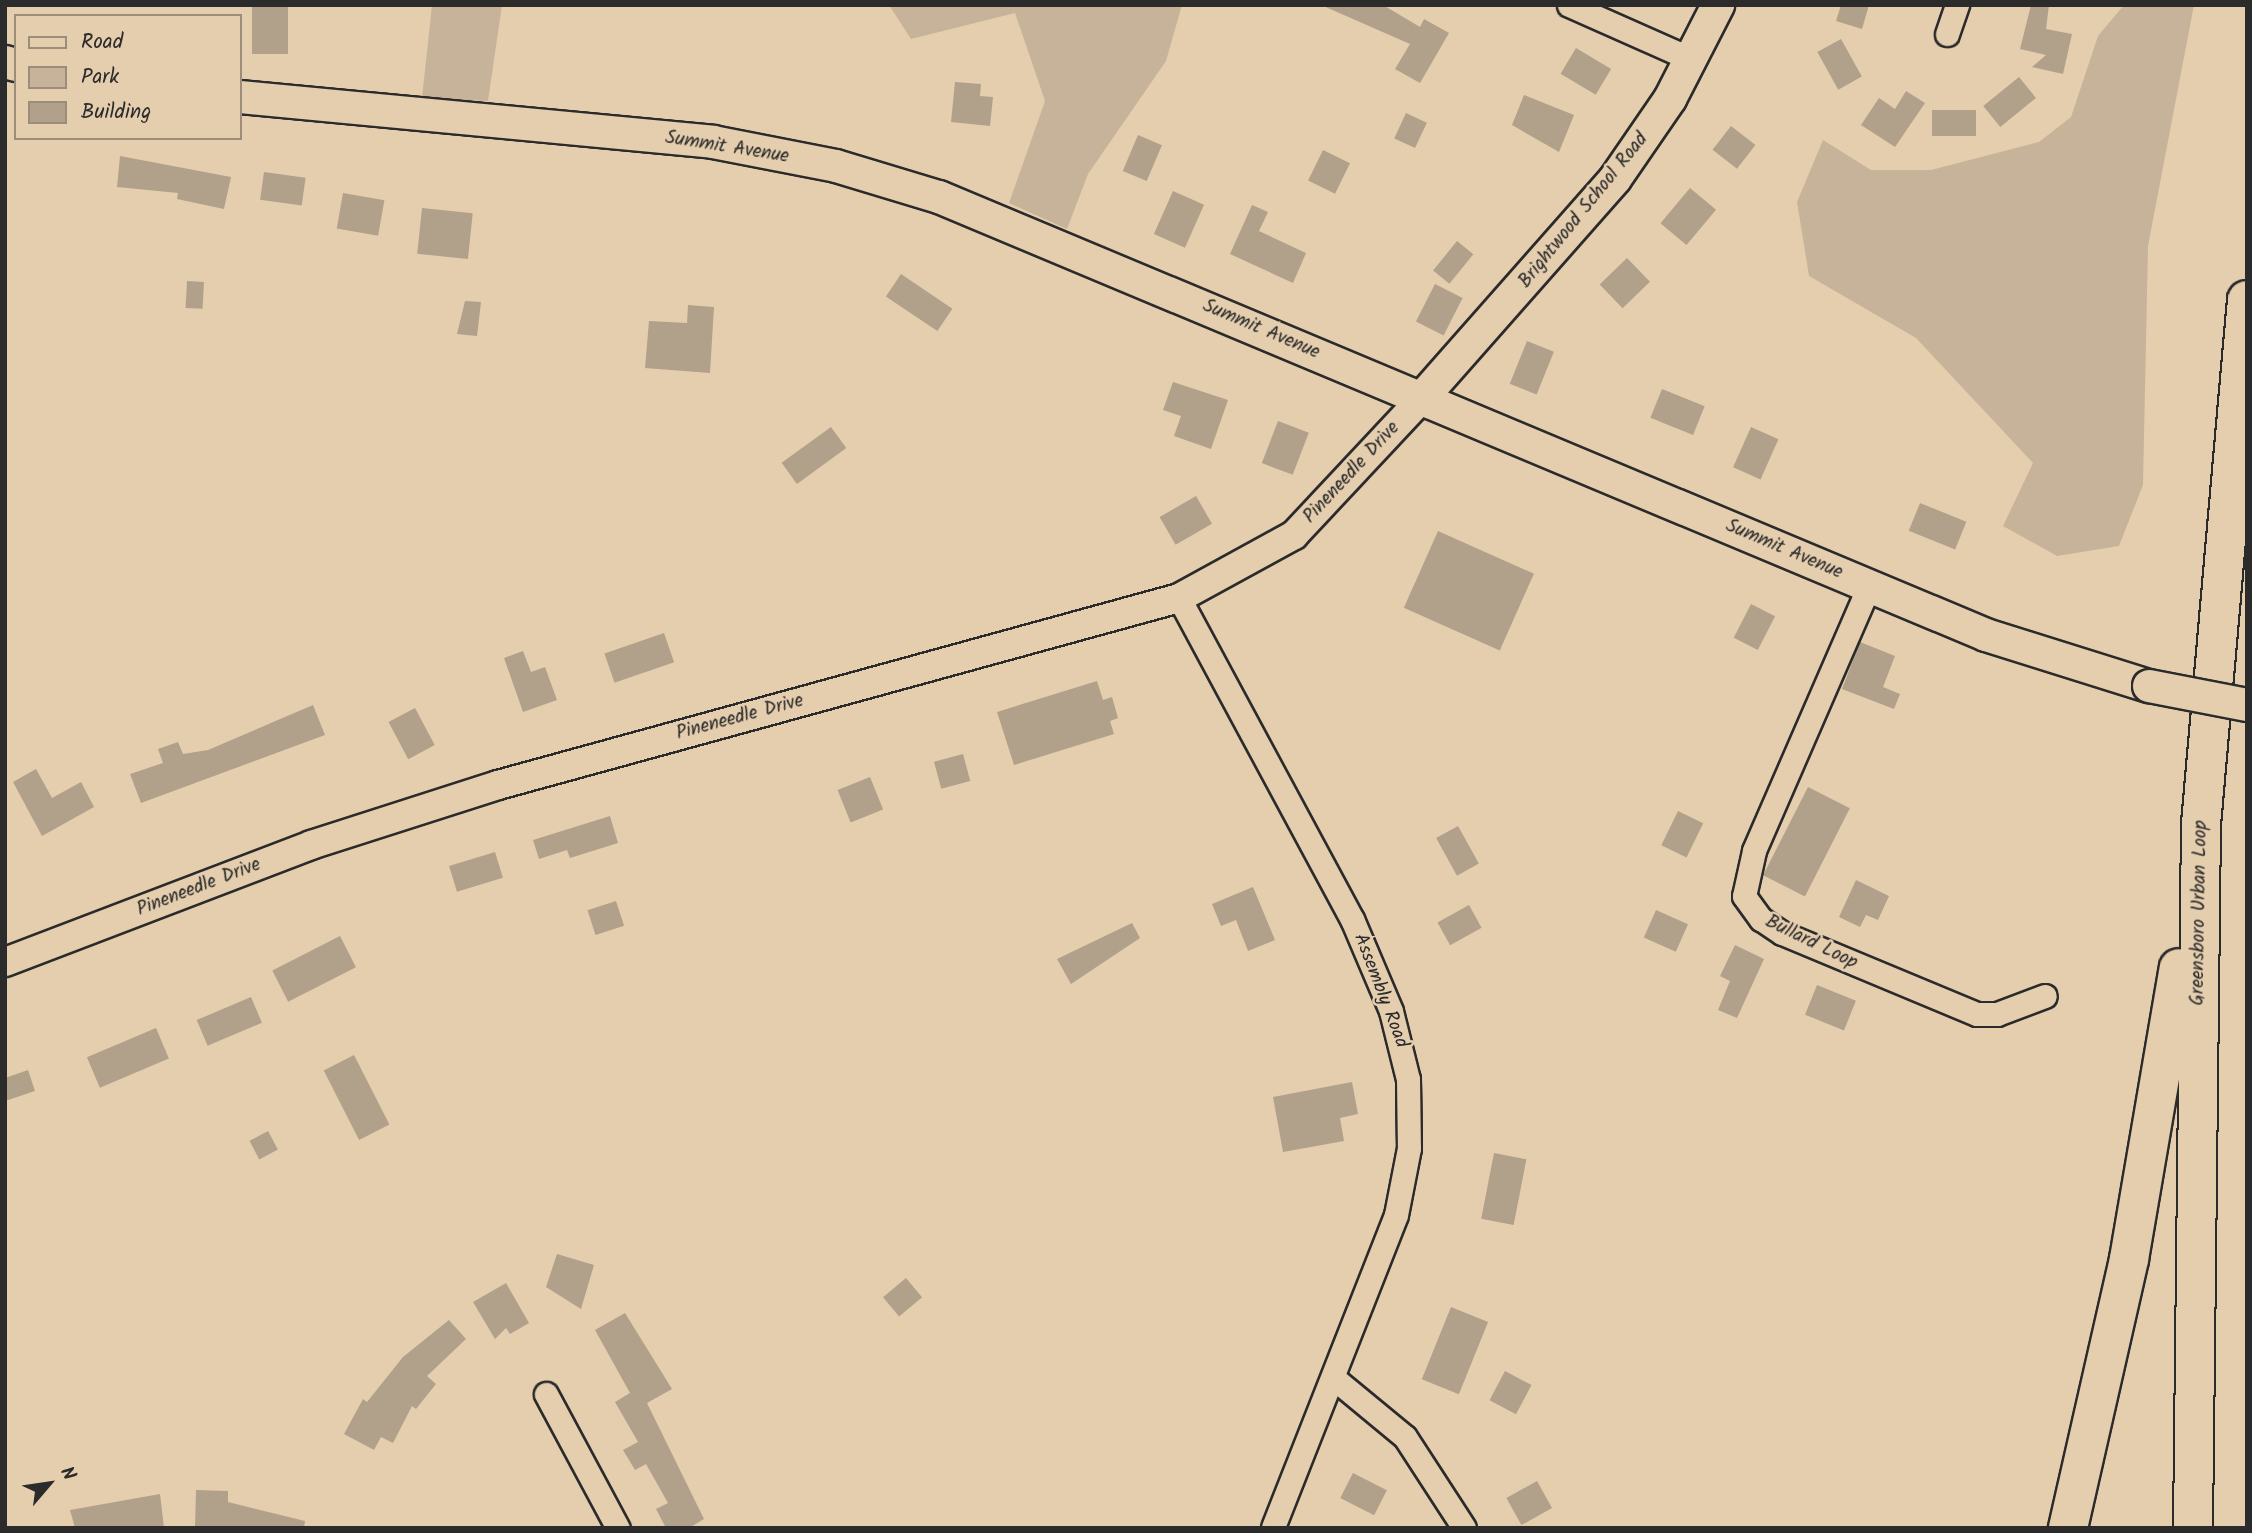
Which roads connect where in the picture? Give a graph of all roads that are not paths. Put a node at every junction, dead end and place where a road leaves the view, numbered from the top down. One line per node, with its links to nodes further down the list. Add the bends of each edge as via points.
1 (1569, 5): 5 (street)
2 (1718, 5): 5 (main road, Brightwood School Road)
3 (1956, 5): 4 (street)
4 (1947, 34)
5 (1693, 60): 8 (main road, Brightwood School Road, via 1615,179)
6 (242, 97): 8 (main road, Summit Avenue, via 713,142 836,166 950,201)
7 (2247, 300): 12 (highway, Greensboro Urban Loop)
8 (1422, 398): 9 (main road, Summit Avenue); 10 (street, Pineneedle Drive, via 1294,535)
9 (1869, 586): 11 (main road, Summit Avenue, bridge, via 2030,652 2149,686); 14 (street, Bullard Loop, via 1754,851 1744,896 1761,919 1782,933 1977,1014 1997,1014)
10 (1179, 598): 13 (street, Pineneedle Drive, via 498,785 311,845); 15 (street, Assembly Road, via 1352,919 1403,1047 1411,1116 1404,1182)
11 (2247, 705)
12 (2201, 824): 20 (highway, via 2146,1169); 21 (highway, Greensboro Urban Loop)
13 (5, 962)
14 (2045, 996)
15 (1336, 1380): 18 (street, Assembly Road); 19 (street, via 1405,1437)
16 (546, 1394): 17 (street)
17 (618, 1528)
18 (1273, 1528)
19 (1464, 1528)
20 (2068, 1528)
21 (2193, 1528)

